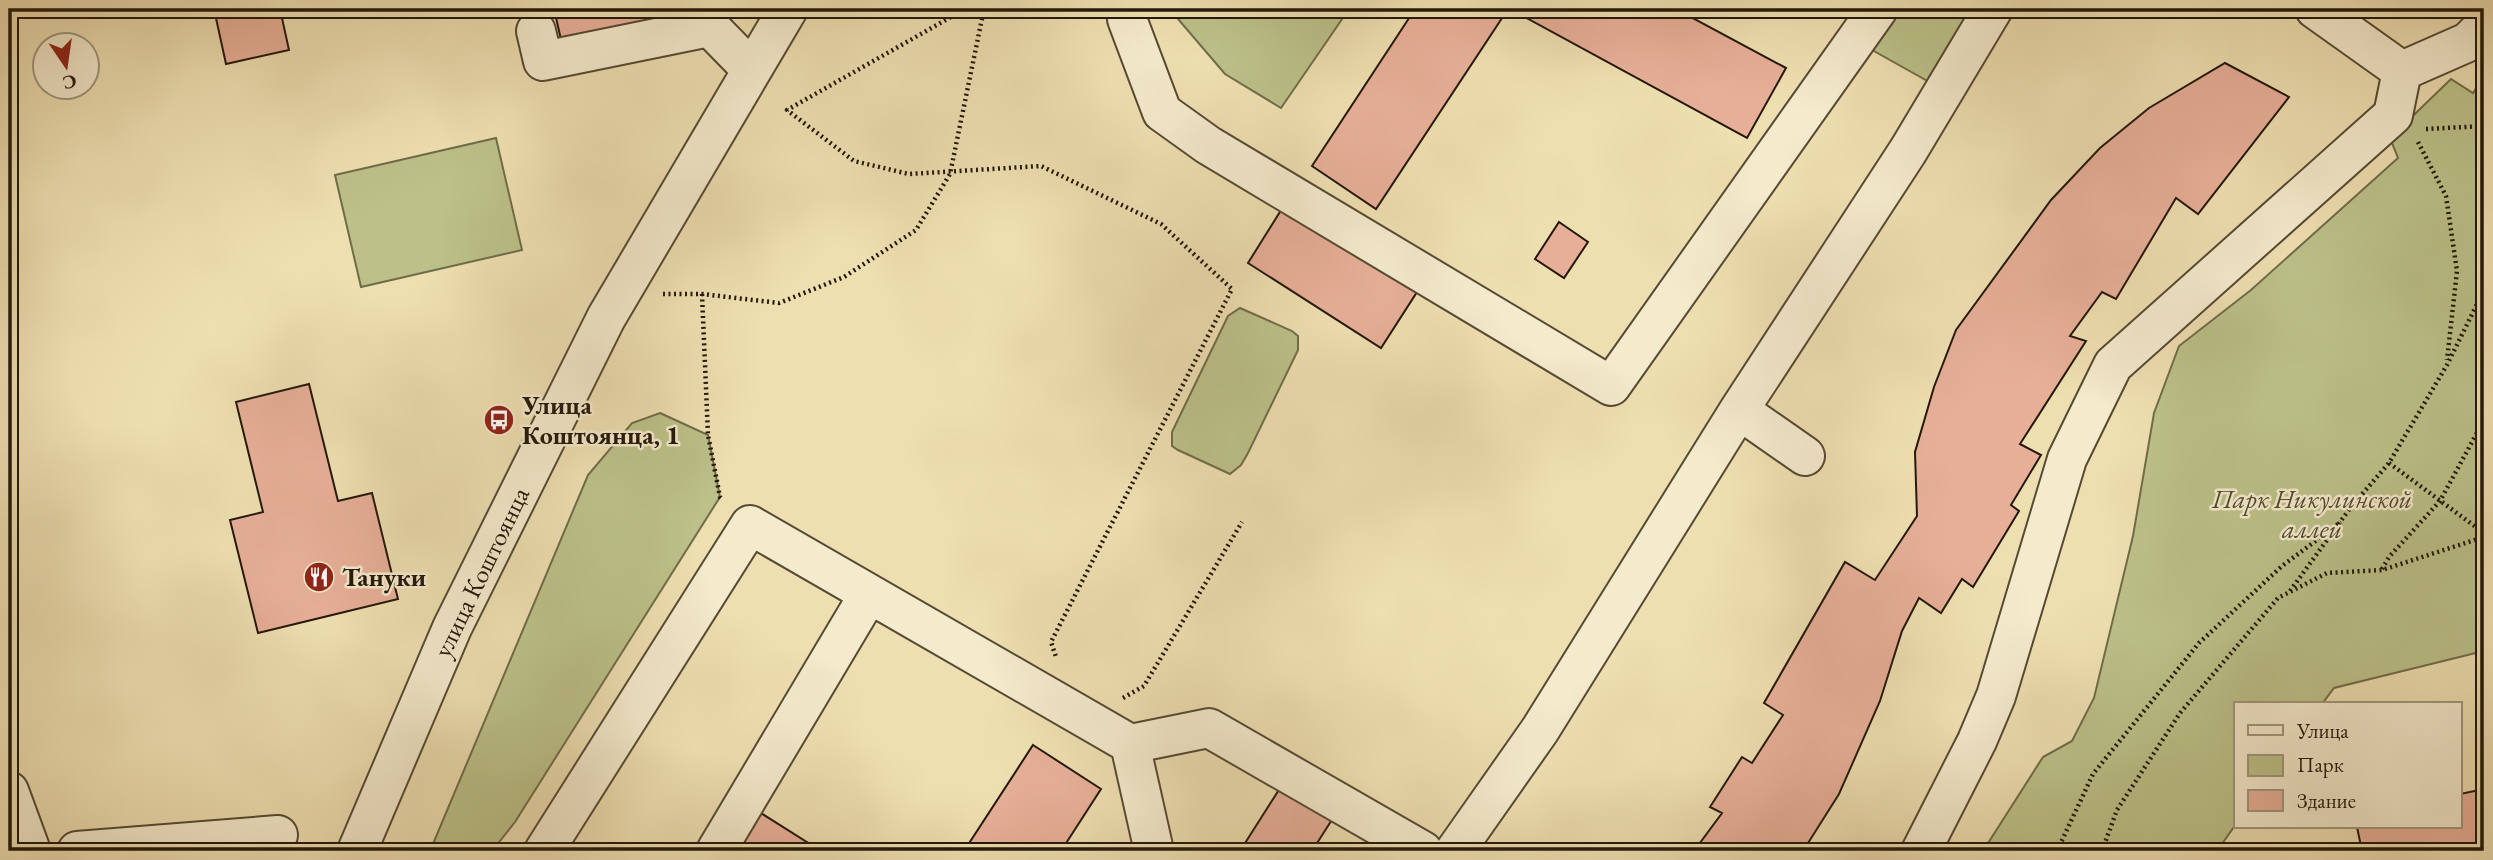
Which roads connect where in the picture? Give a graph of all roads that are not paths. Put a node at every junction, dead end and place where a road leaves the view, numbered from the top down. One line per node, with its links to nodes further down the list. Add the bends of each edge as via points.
1 (788, 9): 9 (street, улица Коштоянца)
2 (1130, 9): 3 (street, via 1127,19 1162,112 1208,145 1611,386)
3 (1878, 9)
4 (1993, 9): 11 (street, via 1908,151)
5 (2315, 9): 10 (street)
6 (708, 18): 8 (street, via 543,61); 9 (street)
7 (2484, 26): 10 (street, via 2468,43)
8 (536, 31)
9 (751, 69): 19 (street, улица Коштоянца, via 594,341 452,628)
10 (2402, 71): 25 (street, via 2393,115 2113,365 2067,459 1996,696)
11 (1738, 410): 12 (street); 24 (street, via 1540,730)
12 (1805, 456)
13 (869, 594): 14 (street); 20 (street, via 750,525); 21 (street)
14 (1130, 744): 22 (street); 23 (street, via 1209,728)
15 (9, 791): 17 (street)
16 (278, 835): 18 (street)
17 (30, 851)
18 (77, 851)
19 (357, 851)
20 (544, 851)
21 (716, 851)
22 (1154, 851)
23 (1423, 851)
24 (1455, 851)
25 (1921, 851)

